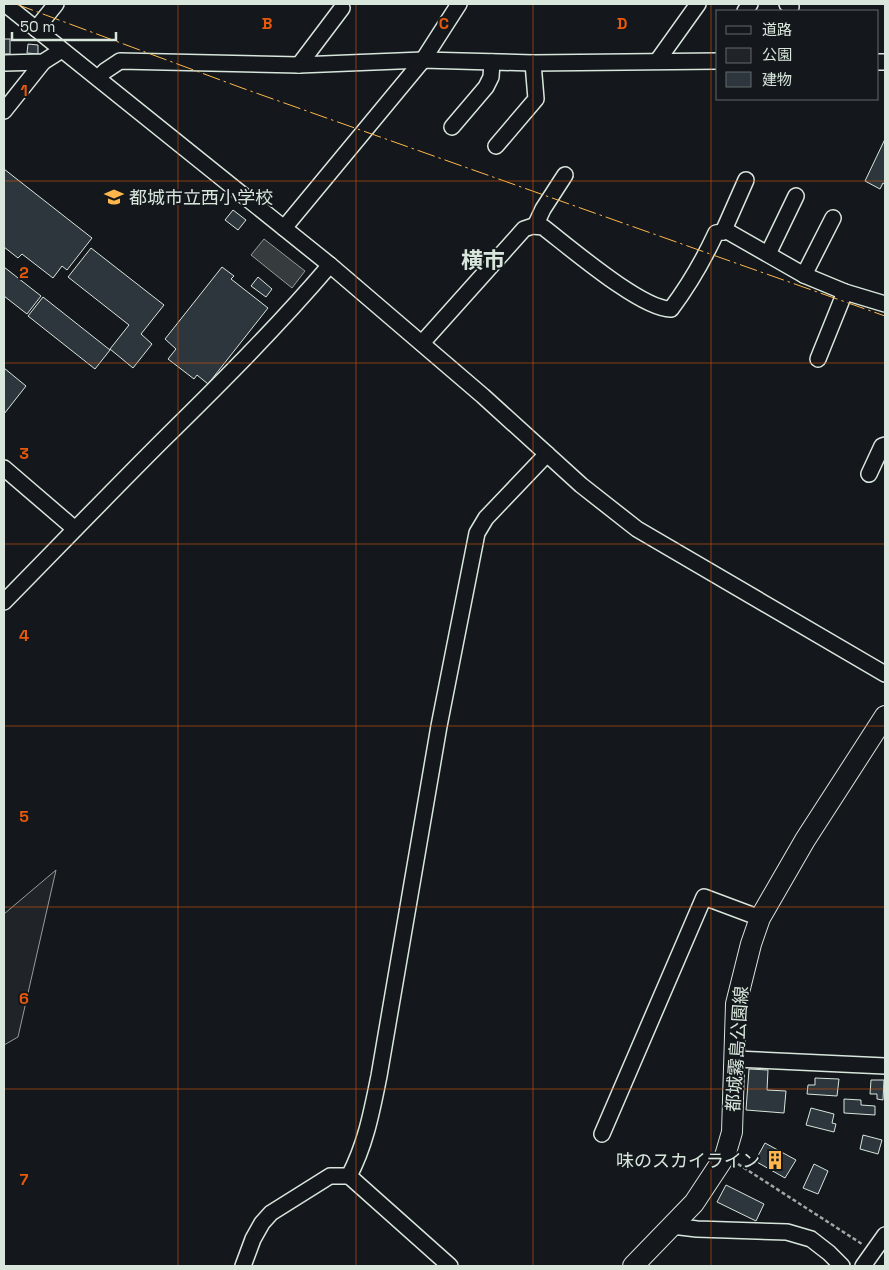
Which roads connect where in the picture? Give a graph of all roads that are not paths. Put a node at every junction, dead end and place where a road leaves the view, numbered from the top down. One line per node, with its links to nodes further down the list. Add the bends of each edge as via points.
1 (5, 4): 6 (street)
2 (56, 4): 6 (street)
3 (459, 4): 8 (street)
4 (698, 4): 9 (street)
5 (342, 8): 15 (street)
6 (36, 29): 7 (street)
7 (62, 50): 12 (street); 16 (street)
8 (423, 60): 13 (street); 15 (street); 25 (street)
9 (658, 60): 10 (street); 14 (street)
10 (716, 61)
11 (4, 62): 12 (street)
12 (42, 62): 17 (street)
13 (492, 62): 14 (street); 18 (street, via 491,77 486,87)
14 (533, 63): 19 (street, via 536,99)
15 (299, 65): 16 (street, via 120,61)
16 (98, 78): 25 (street)
17 (4, 111)
18 (452, 127)
19 (496, 146)
20 (565, 176): 24 (street)
21 (746, 180): 26 (street)
22 (796, 196): 27 (street)
23 (834, 218): 29 (street)
24 (535, 226): 26 (street, via 543,227 629,292 665,309 671,309 688,286 716,233); 32 (street, via 524,229)
25 (284, 228): 28 (street)
26 (723, 232): 27 (street, via 727,231)
27 (768, 254): 29 (street)
28 (330, 265): 32 (street); 38 (street, via 210,395)
29 (804, 275): 30 (street)
30 (845, 292): 31 (street); 33 (street)
31 (885, 304)
32 (422, 343): 35 (street)
33 (818, 359)
34 (885, 445): 37 (street)
35 (547, 454): 40 (street, via 637,529); 46 (street, via 486,518 477,533 437,736 379,1076 367,1132)
36 (4, 468): 38 (street)
37 (868, 474)
38 (75, 529): 39 (street)
39 (7, 592)
40 (885, 674)
41 (884, 723): 42 (main road, 都城霧島公園線, via 804,840)
42 (760, 918): 43 (main road, 都城霧島公園線, via 750,944 736,1004); 45 (street, via 704,898)
43 (735, 1059): 44 (street); 47 (main road, 都城霧島公園線, via 732,1132 725,1156 694,1202)
44 (885, 1066)
45 (602, 1134)
46 (349, 1176): 49 (street, via 330,1176 271,1213 253,1239); 50 (street)
47 (672, 1226): 51 (main road, 都城霧島公園線); 52 (street, via 787,1232 810,1239)
48 (885, 1235): 53 (street)
49 (243, 1266)
50 (450, 1266)
51 (633, 1266)
52 (842, 1266)
53 (863, 1266)

